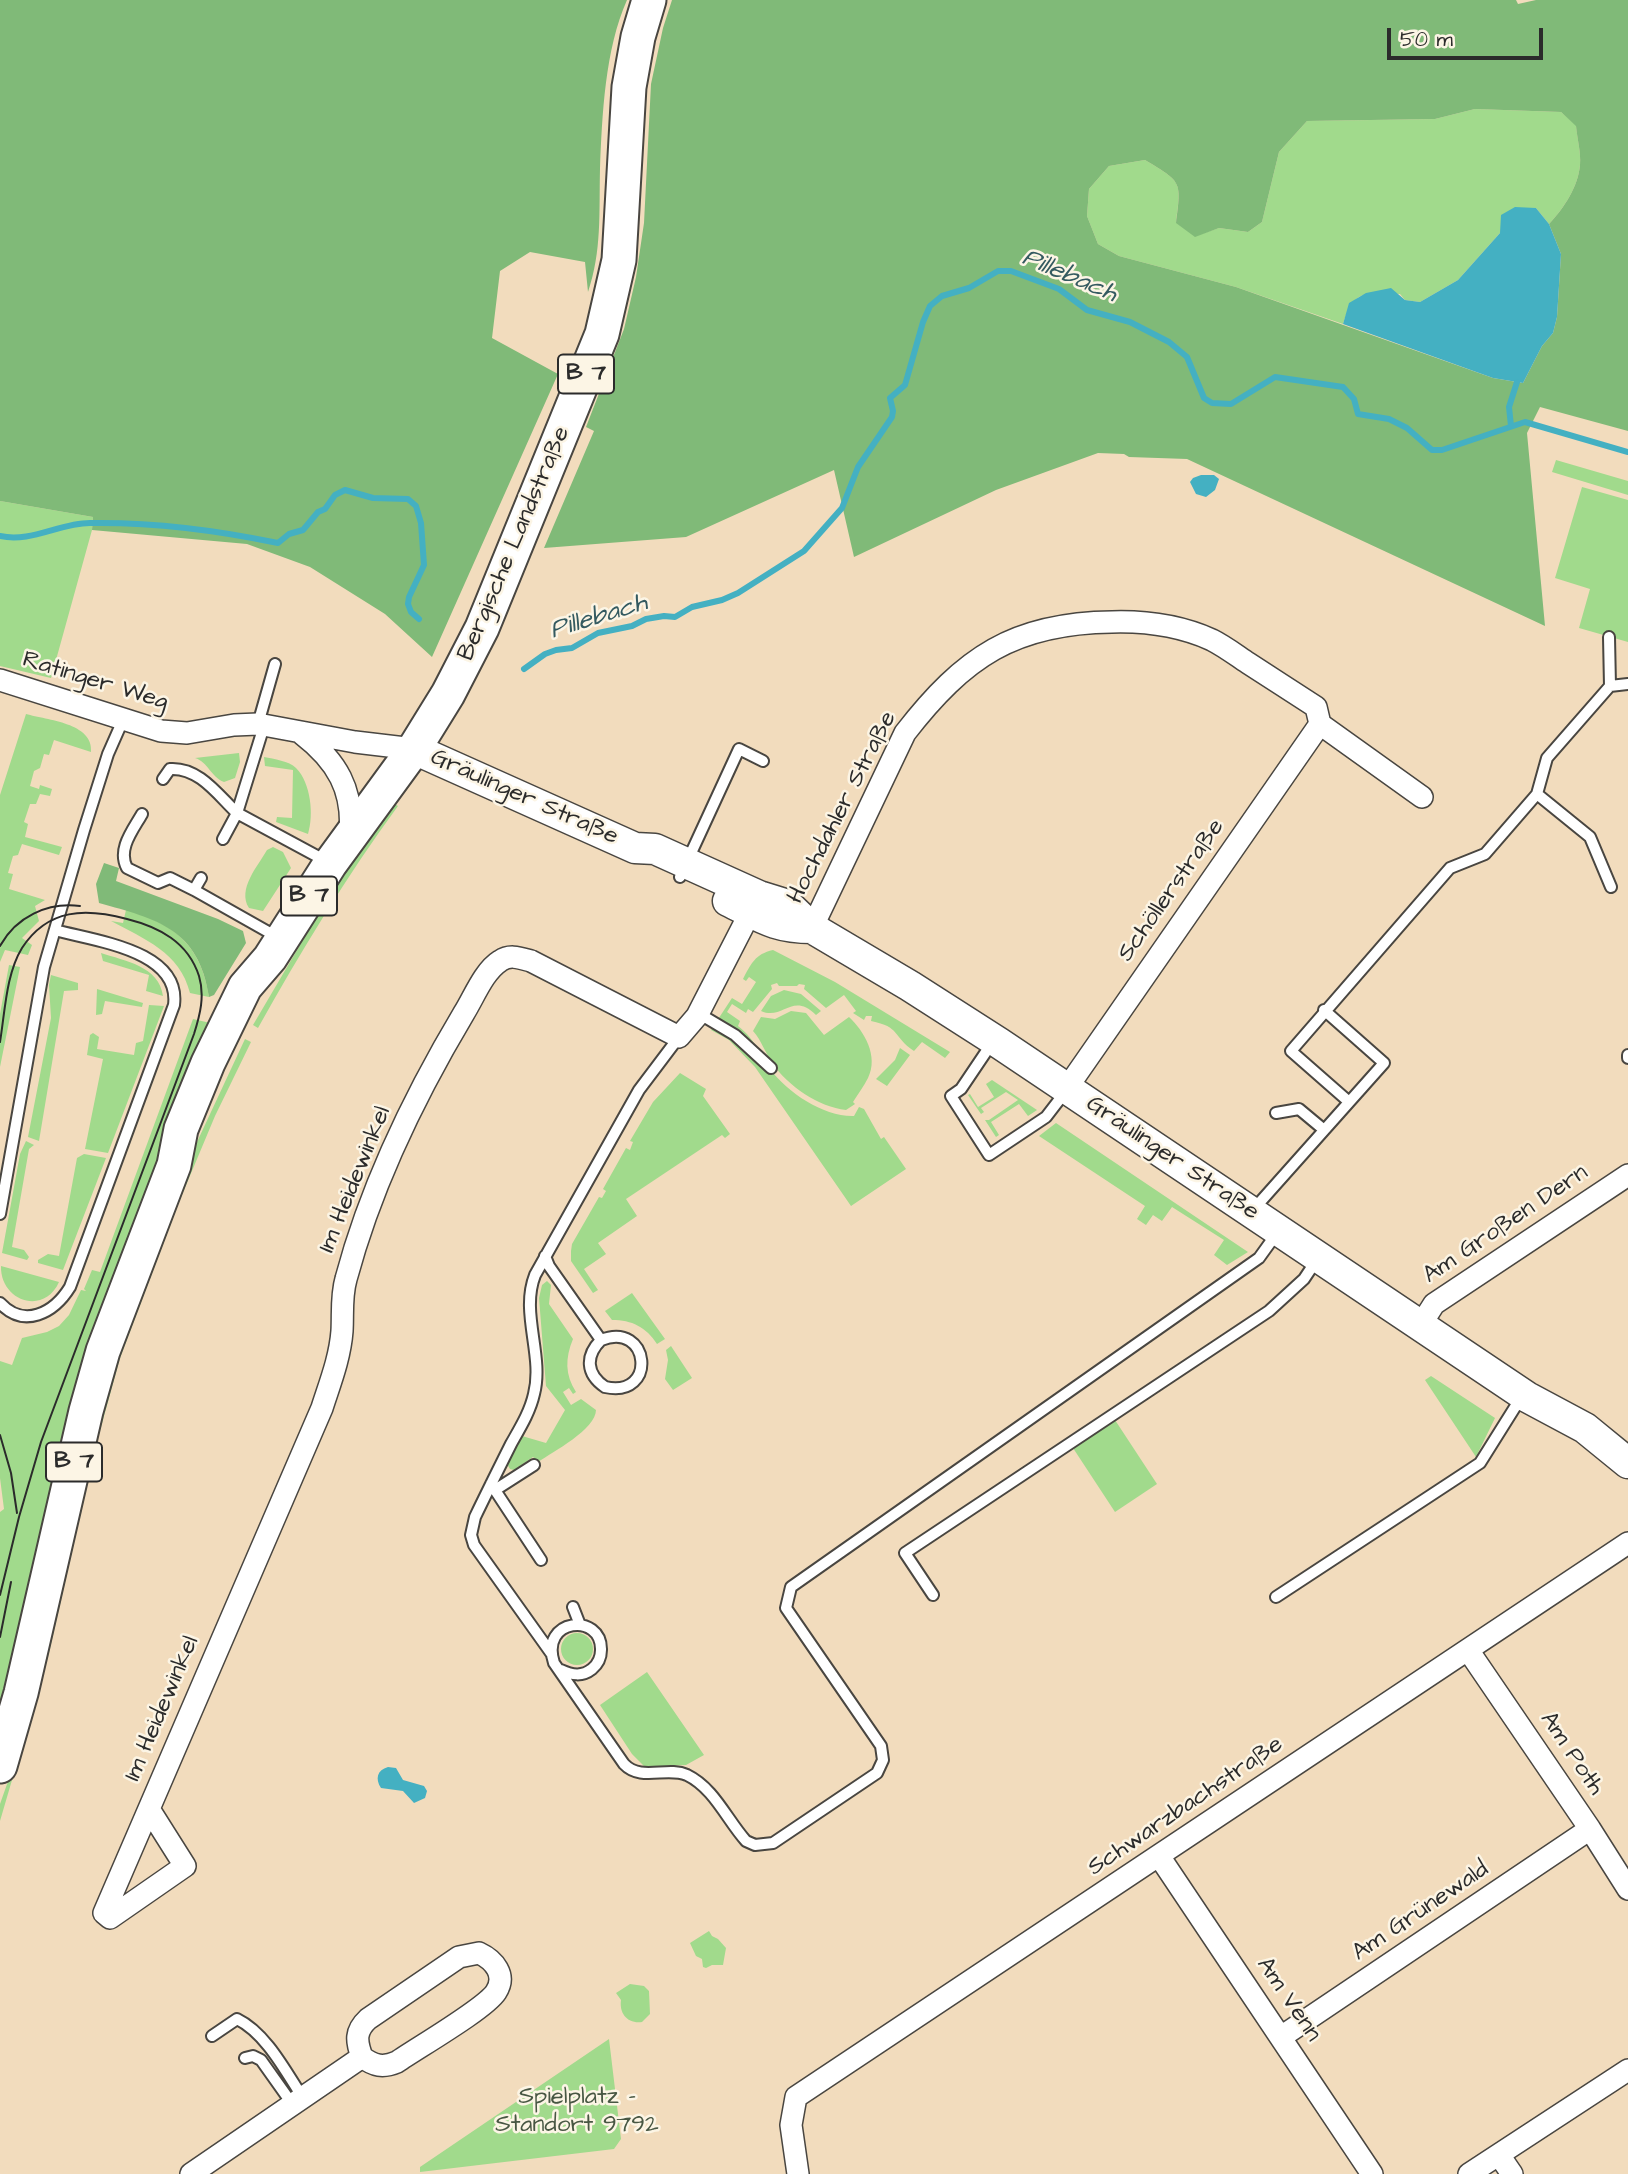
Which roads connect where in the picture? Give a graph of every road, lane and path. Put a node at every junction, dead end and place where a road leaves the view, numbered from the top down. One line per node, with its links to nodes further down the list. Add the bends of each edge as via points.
1 (649, 0): 11 (main road, Bergische Landstraße / B 7, via 629,88 619,260 602,334 482,628)
2 (1609, 637): 6 (lane)
3 (275, 664): 9 (lane)
4 (0, 680): 7 (street, Ratinger Weg)
5 (1628, 684): 6 (lane)
6 (1610, 686): 14 (lane, via 1547,758)
7 (123, 720): 9 (street, Ratinger Weg, via 187,733); 27 (lane, via 100,779)
8 (1320, 724): 15 (street, Hochdahler Straße); 26 (street, Hochdahler Straße, via 1315,707 1213,640 1182,629 1125,621 1034,630 1004,643 950,682 905,733); 34 (street, Schöllerstraße)
9 (261, 725): 10 (street, Ratinger Weg); 16 (lane)
10 (300, 732): 11 (street, Ratinger Weg); 18 (street, via 321,748 342,779 352,816)
11 (414, 749): 18 (main road, Bergische Landstraße / B 7); 21 (main road, Gräulinger Straße, via 635,848 646,861)
12 (764, 761): 21 (lane, via 739,750)
13 (163, 779): 16 (lane, via 170,769 198,775)
14 (1537, 794): 23 (lane, via 1590,837); 29 (lane, via 1485,854 1451,868)
15 (1422, 797)
16 (237, 813): 19 (lane); 20 (lane)
17 (142, 814): 24 (lane, via 123,849 124,864 158,883 170,878)
18 (350, 836): 20 (main road, Bergische Landstraße / B 7)
19 (223, 838)
20 (330, 864): 28 (main road, Bergische Landstraße / B 7)
21 (683, 870): 25 (main road, Gräulinger Straße)
22 (201, 878): 24 (lane)
23 (1611, 887)
24 (194, 890): 28 (lane)
25 (754, 904): 26 (main road, Gräulinger Straße, via 765,920 790,928); 30 (street)
26 (812, 928): 32 (main road, Gräulinger Straße)
27 (55, 930): 40 (lane, via 44,967); 44 (lane, via 148,957 172,984 174,1005 70,1287 41,1315 19,1316)
28 (276, 949): 61 (main road, Bergische Landstraße / B 7, via 256,1009 174,1165 103,1352)
29 (1324, 1010): 35 (lane, via 1291,1051); 35 (lane, via 1384,1063)
30 (698, 1013): 31 (street); 33 (lane, via 735,1035)
31 (679, 1037): 42 (lane, via 639,1090); 62 (street, Im Heidewinkel, via 531,961 510,957 494,966 439,1056 360,1229 345,1283 338,1359 322,1408)
32 (994, 1040): 34 (main road, Gräulinger Straße); 34 (lane, via 961,1089 951,1096 989,1155 1046,1116)
33 (771, 1068)
34 (1068, 1088): 39 (main road, Gräulinger Straße)
35 (1348, 1101): 37 (lane)
36 (1276, 1113): 37 (lane, via 1299,1109)
37 (1323, 1129): 39 (lane)
38 (1628, 1175): 45 (street, Am Großen Dern, via 1434,1304)
39 (1251, 1213): 41 (main road, Gräulinger Straße)
40 (0, 1214)
41 (1278, 1231): 43 (main road, Gräulinger Straße); 60 (lane, via 1259,1258 791,1587 786,1608 881,1746 883,1760 877,1773 773,1843 746,1841 708,1791 684,1773 629,1770)
42 (545, 1256): 46 (lane); 51 (lane, via 531,1285 535,1393)
43 (1318, 1258): 45 (main road, Gräulinger Straße); 54 (lane, via 1304,1279 1269,1311 905,1553)
44 (0, 1303)
45 (1420, 1326): 47 (main road, Gräulinger Straße)
46 (601, 1340): 46 (lane, via 589,1365 597,1382 614,1389 632,1384 641,1368 639,1351 627,1339)
47 (1525, 1396): 48 (main road, Gräulinger Straße, via 1582,1426); 50 (main road, Gräulinger Straße, via 1574,1445); 55 (lane, via 1480,1463)
48 (1628, 1463)
49 (534, 1465): 51 (lane)
50 (1628, 1472)
51 (493, 1488): 53 (lane); 59 (lane, via 475,1517 474,1545)
52 (1628, 1543): 58 (street, Schwarzbachstraße)
53 (541, 1560)
54 (933, 1595)
55 (1276, 1597)
56 (573, 1606): 57 (lane)
57 (580, 1625): 59 (lane, via 564,1627 556,1634); 60 (lane, via 598,1637 601,1656 597,1665 580,1675)
58 (1468, 1650): 63 (street, Am Poth); 64 (street, Schwarzbachstraße)
59 (551, 1653): 60 (lane)
60 (561, 1670)
61 (0, 1766)
62 (149, 1809): 62 (street, Im Heidewinkel, via 104,1913 110,1918 185,1866)
63 (1590, 1829): 65 (street, Am Poth); 68 (street, Am Grünewald)
64 (1159, 1856): 68 (street, Am Venn); 75 (street, Schwarzbachstraße, via 796,2097 791,2125)
65 (1621, 1863): 66 (street, Am Poth)
66 (1628, 1889)
67 (212, 2036): 72 (lane, via 237,2019 248,2024 273,2053)
68 (1281, 2037): 76 (street, Am Venn)
69 (362, 2057): 69 (street, via 377,2066 397,2062 489,2000 500,1984 496,1965 479,1953 459,1957 368,2019 357,2035); 72 (street)
70 (245, 2058): 72 (lane, via 261,2060)
71 (1628, 2070): 73 (street)
72 (298, 2102): 74 (street)
73 (1499, 2155): 77 (street); 78 (street)
74 (191, 2174)
75 (798, 2174)
76 (1372, 2174)
77 (1469, 2174)
78 (1512, 2174)

